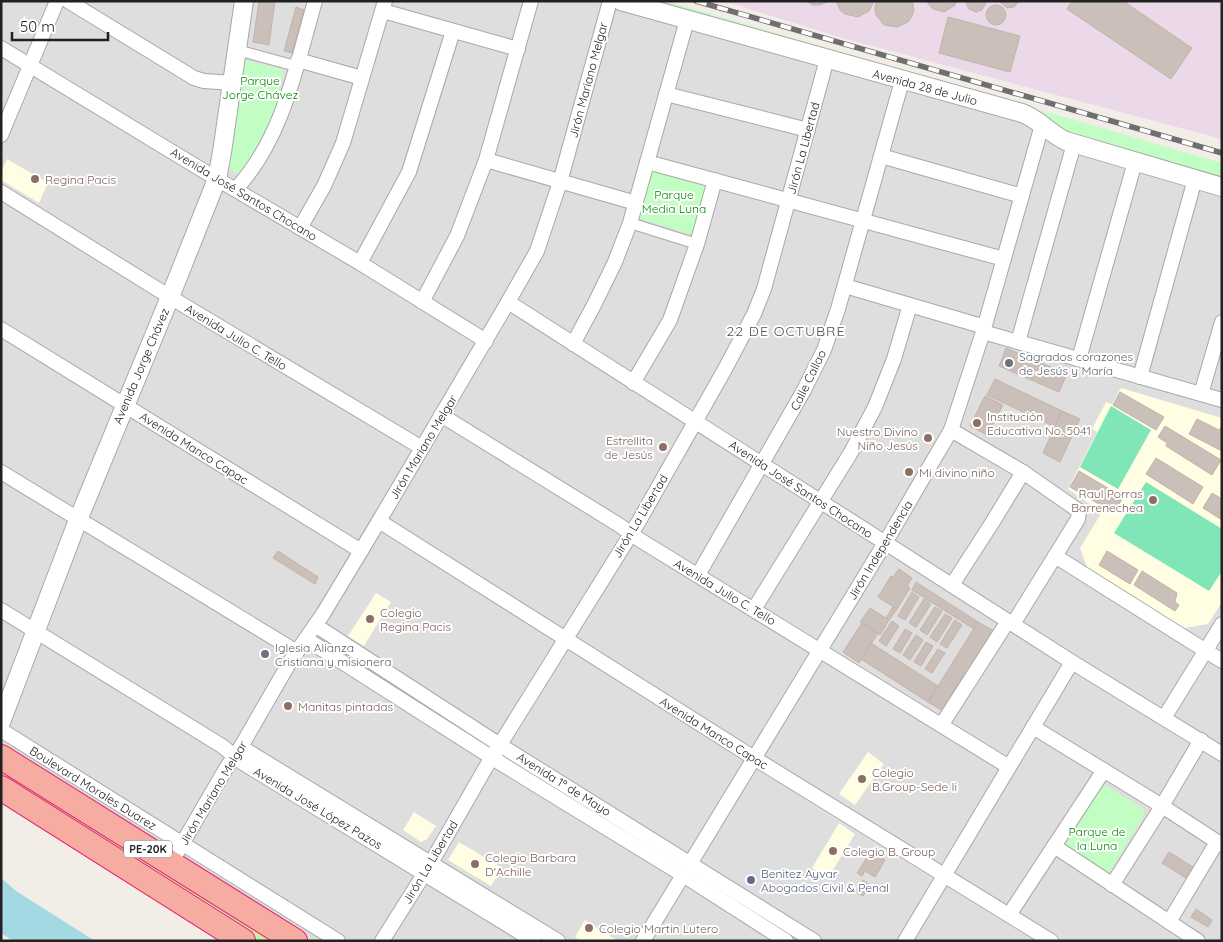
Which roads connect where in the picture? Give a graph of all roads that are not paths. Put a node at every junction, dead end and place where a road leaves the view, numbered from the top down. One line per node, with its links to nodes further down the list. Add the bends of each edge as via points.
1 (57, 1): 16 (street)
2 (68, 1): 19 (street, via 194,78)
3 (244, 1): 13 (street, Avenida Jorge Chávez)
4 (315, 1): 15 (street)
5 (531, 1): 12 (street)
6 (610, 1): 32 (street, Jirón Mariano Melgar)
7 (621, 1): 9 (street, Avenida 28 de Julio)
8 (384, 6): 10 (street); 17 (street)
9 (687, 20): 14 (street, Avenida 28 de Julio); 20 (street)
10 (452, 31): 12 (street); 44 (street, via 409,172)
11 (1, 48): 16 (street, Avenida José Santos Chocano)
12 (518, 49): 26 (street)
13 (237, 50): 15 (street); 19 (street, Avenida Jorge Chávez)
14 (827, 60): 18 (street, Avenida 28 de Julio); 22 (street, Jirón La Libertad)
15 (297, 63): 17 (street); 34 (street, via 270,141)
16 (30, 65): 23 (street); 29 (street, Avenida José Santos Chocano)
17 (362, 78): 41 (street, via 335,165)
18 (902, 81): 21 (street, Avenida 28 de Julio, via 1030,116); 25 (street, Calle Callao)
19 (233, 83): 29 (street, Avenida Jorge Chávez)
20 (666, 94): 22 (street); 27 (street)
21 (1042, 125): 24 (street, Avenida 28 de Julio); 36 (street, Jirón Independencia)
22 (808, 130): 37 (street, Jirón La Libertad)
23 (1, 135)
24 (1074, 144): 28 (street, Avenida 28 de Julio); 54 (street)
25 (881, 156): 36 (street); 39 (street, Calle Callao)
26 (486, 160): 32 (street); 47 (street, via 457,236)
27 (647, 162): 31 (street); 38 (street)
28 (1134, 162): 30 (street, Avenida 28 de Julio); 56 (street)
29 (217, 179): 34 (street, Avenida José Santos Chocano); 46 (street, Avenida Jorge Chávez)
30 (1195, 179): 33 (street, Avenida 28 de Julio); 57 (street)
31 (714, 180): 37 (street); 42 (street)
32 (560, 182): 38 (street); 48 (street, Jirón Mariano Melgar, via 537,251)
33 (1222, 187)
34 (236, 189): 41 (street, Avenida José Santos Chocano)
35 (1, 192): 46 (street, Avenida Julio C. Tello)
36 (1022, 196): 43 (street, Jirón Independencia)
37 (788, 200): 39 (street); 63 (street, Jirón La Libertad, via 754,314)
38 (636, 203): 40 (street)
39 (863, 221): 43 (street); 45 (street, Calle Callao)
40 (630, 223): 42 (street); 55 (street, via 615,262)
41 (300, 228): 44 (street, Avenida José Santos Chocano)
42 (697, 244): 58 (street, via 670,320)
43 (1004, 259): 52 (street, Jirón Independencia)
44 (360, 263): 47 (street, Avenida José Santos Chocano)
45 (845, 286): 49 (street); 66 (street, Calle Callao, via 824,350)
46 (170, 297): 61 (street, Avenida Jorge Chávez); 65 (street, Avenida Julio C. Tello)
47 (422, 302): 53 (street, Avenida José Santos Chocano)
48 (508, 302): 53 (street, Jirón Mariano Melgar); 55 (street, Avenida José Santos Chocano)
49 (910, 306): 52 (street); 69 (street, via 875,407)
50 (1222, 322): 59 (street)
51 (1, 329): 61 (street, Avenida Manco Capac)
52 (984, 330): 54 (street); 64 (street, Jirón Independencia)
53 (486, 341): 62 (street, Jirón Mariano Melgar)
54 (1018, 342): 56 (street)
55 (573, 344): 58 (street, Avenida José Santos Chocano)
56 (1079, 359): 57 (street)
57 (1140, 377): 59 (street)
58 (634, 382): 63 (street, Avenida José Santos Chocano)
59 (1201, 394): 60 (street)
60 (1222, 400)
61 (125, 406): 70 (street, Avenida Jorge Chávez); 74 (street, Avenida Manco Capac)
62 (441, 415): 65 (street, Jirón Mariano Melgar); 72 (street, Avenida Julio C. Tello)
63 (695, 421): 66 (street, Avenida José Santos Chocano); 72 (street, Jirón La Libertad)
64 (951, 430): 68 (street); 73 (street, Jirón Independencia)
65 (422, 448): 71 (street, Jirón Mariano Melgar)
66 (763, 465): 69 (street, Avenida José Santos Chocano); 76 (street, Calle Callao)
67 (1, 472): 70 (street)
68 (1023, 472): 75 (street, via 1079,511 1078,519); 77 (street)
69 (821, 502): 73 (street, Avenida José Santos Chocano); 79 (street)
70 (78, 520): 83 (street, Avenida Jorge Chávez); 88 (street)
71 (379, 521): 74 (street, Jirón Mariano Melgar); 85 (street, Avenida Manco Capac)
72 (631, 534): 76 (street, Avenida Julio C. Tello); 85 (street, Jirón La Libertad)
73 (885, 543): 77 (street, Avenida José Santos Chocano); 86 (street, Jirón Independencia)
74 (361, 551): 82 (street, Jirón Mariano Melgar)
75 (1055, 556): 80 (street); 87 (street)
76 (698, 576): 79 (street, Avenida Julio C. Tello)
77 (952, 585): 80 (street, Avenida José Santos Chocano)
78 (1, 610): 83 (street, Avenida José López Pazos)
79 (754, 610): 86 (street, Avenida Julio C. Tello)
80 (1011, 623): 89 (street, Avenida José Santos Chocano); 93 (street)
81 (1222, 624): 87 (street)
82 (315, 625): 84 (street, Jirón Mariano Melgar); 97 (street, Avenida 1º de Mayo)
83 (36, 632): 92 (street, Avenida Jorge Chávez); 98 (street, Avenida José López Pazos, via 222,746)
84 (306, 639): 88 (street, Jirón Mariano Melgar); 101 (street, Avenida 1º de Mayo)
85 (565, 639): 97 (street, Jirón La Libertad); 102 (street, Avenida Manco Capac)
86 (820, 650): 93 (street, Avenida Julio C. Tello); 102 (street, Jirón Independencia)
87 (1204, 651): 90 (street); 91 (street)
88 (297, 652): 98 (street, Jirón Mariano Melgar)
89 (1072, 662): 91 (street, Avenida José Santos Chocano); 94 (street)
90 (1222, 662)
91 (1164, 718): 96 (street, Avenida José Santos Chocano)
92 (1, 722)
93 (942, 724): 103 (street, Avenida Julio C. Tello)
94 (1033, 726): 103 (street); 104 (street)
95 (1, 730): 109 (street, Boulevard Morales Duarez)
96 (1201, 740): 99 (street, Avenida José Santos Chocano); 106 (street)
97 (500, 745): 101 (street, Jirón La Libertad); 111 (street, Avenida 1º de Mayo)
98 (238, 752): 109 (street, Jirón Mariano Melgar); 110 (street, Avenida José López Pazos)
99 (1222, 754)
100 (1, 757): 109 (highway, PE-20K)
101 (492, 758): 110 (street, Jirón La Libertad); 111 (street, Avenida 1º de Mayo)
102 (754, 758): 111 (street, Jirón Independencia); 112 (street, Avenida Manco Capac)
103 (1009, 767): 112 (street)
104 (1104, 770): 106 (street); 108 (street)
105 (1, 788): 116 (highway, PE-20K)
106 (1162, 806): 107 (street); 113 (street)
107 (1220, 844): 115 (street)
108 (1054, 846): 113 (street); 114 (street)
109 (177, 853): 117 (highway, PE-20K); 118 (street, Boulevard Morales Duarez)
110 (428, 868): 119 (street, Jirón La Libertad); 120 (street, Avenida José López Pazos); 121 (street, Avenida José López Pazos)
111 (687, 869): 122 (street, Jirón Independencia); 123 (street, Avenida 1º de Mayo); 124 (street, Avenida 1º de Mayo)
112 (944, 875): 114 (street, Avenida Manco Capac); 125 (street)
113 (1112, 885): 115 (street)
114 (1009, 914): 126 (street, Avenida Manco Capac)
115 (1169, 922): 127 (street)
116 (243, 941)
117 (295, 941)
118 (338, 941)
119 (382, 941)
120 (534, 941)
121 (558, 941)
122 (643, 941)
123 (786, 941)
124 (814, 941)
125 (905, 941)
126 (1051, 941)
127 (1198, 941)

